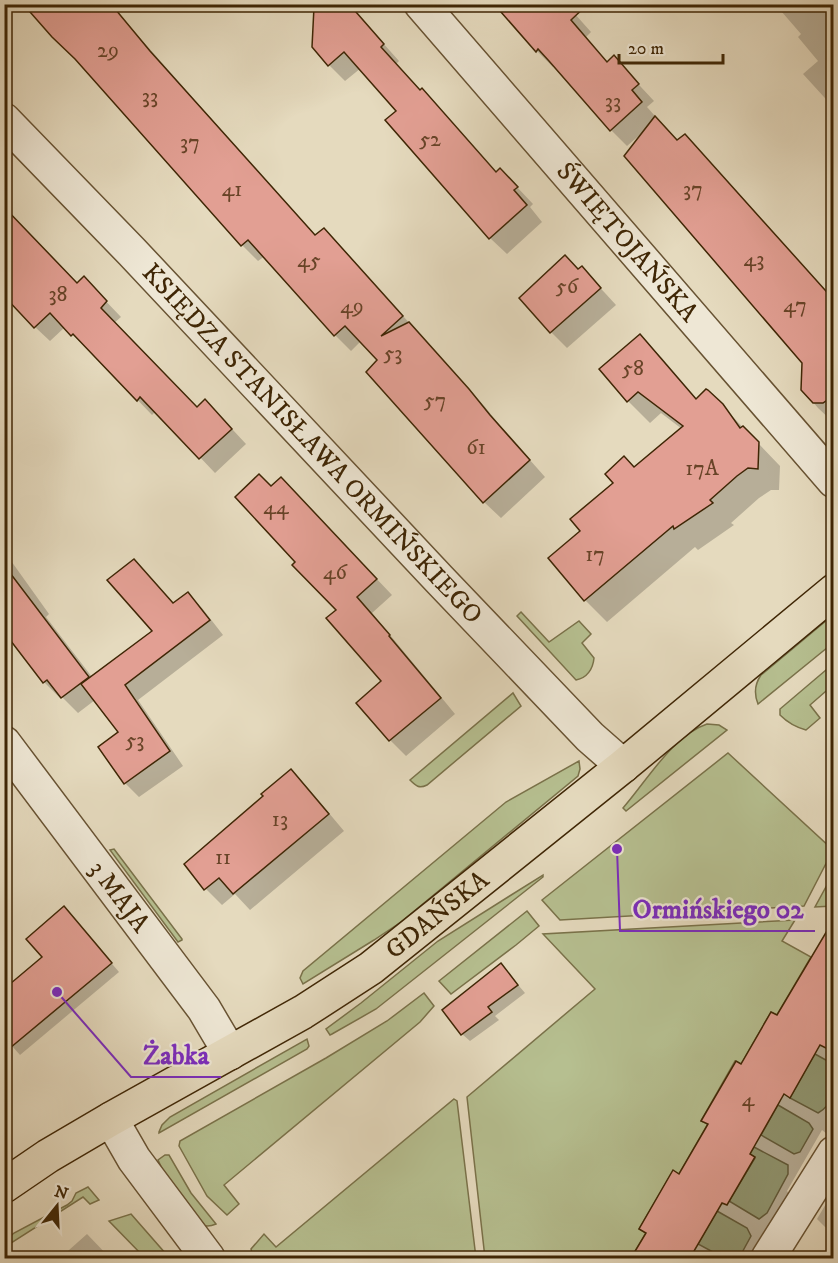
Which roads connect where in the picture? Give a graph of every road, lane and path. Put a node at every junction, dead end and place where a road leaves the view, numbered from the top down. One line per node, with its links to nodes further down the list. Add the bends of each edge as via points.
1 (422, 4): 3 (street, ŚWIĘTOJAŃSKA)
2 (4, 120): 6 (street, KSIĘDZA STANISŁAWA ORMIŃSKIEGO, via 439,579)
3 (833, 479)
4 (834, 591): 6 (main road, GDAŃSKA)
5 (4, 743): 7 (street, 3 MAJA, via 204,1010)
6 (623, 766): 7 (main road, GDAŃSKA, via 371,968)
7 (230, 1053): 8 (main road, GDAŃSKA)
8 (111, 1119): 10 (main road, GDAŃSKA); 11 (street, via 134,1159)
9 (834, 1153): 12 (street)
10 (4, 1186)
11 (208, 1258)
12 (768, 1258)

